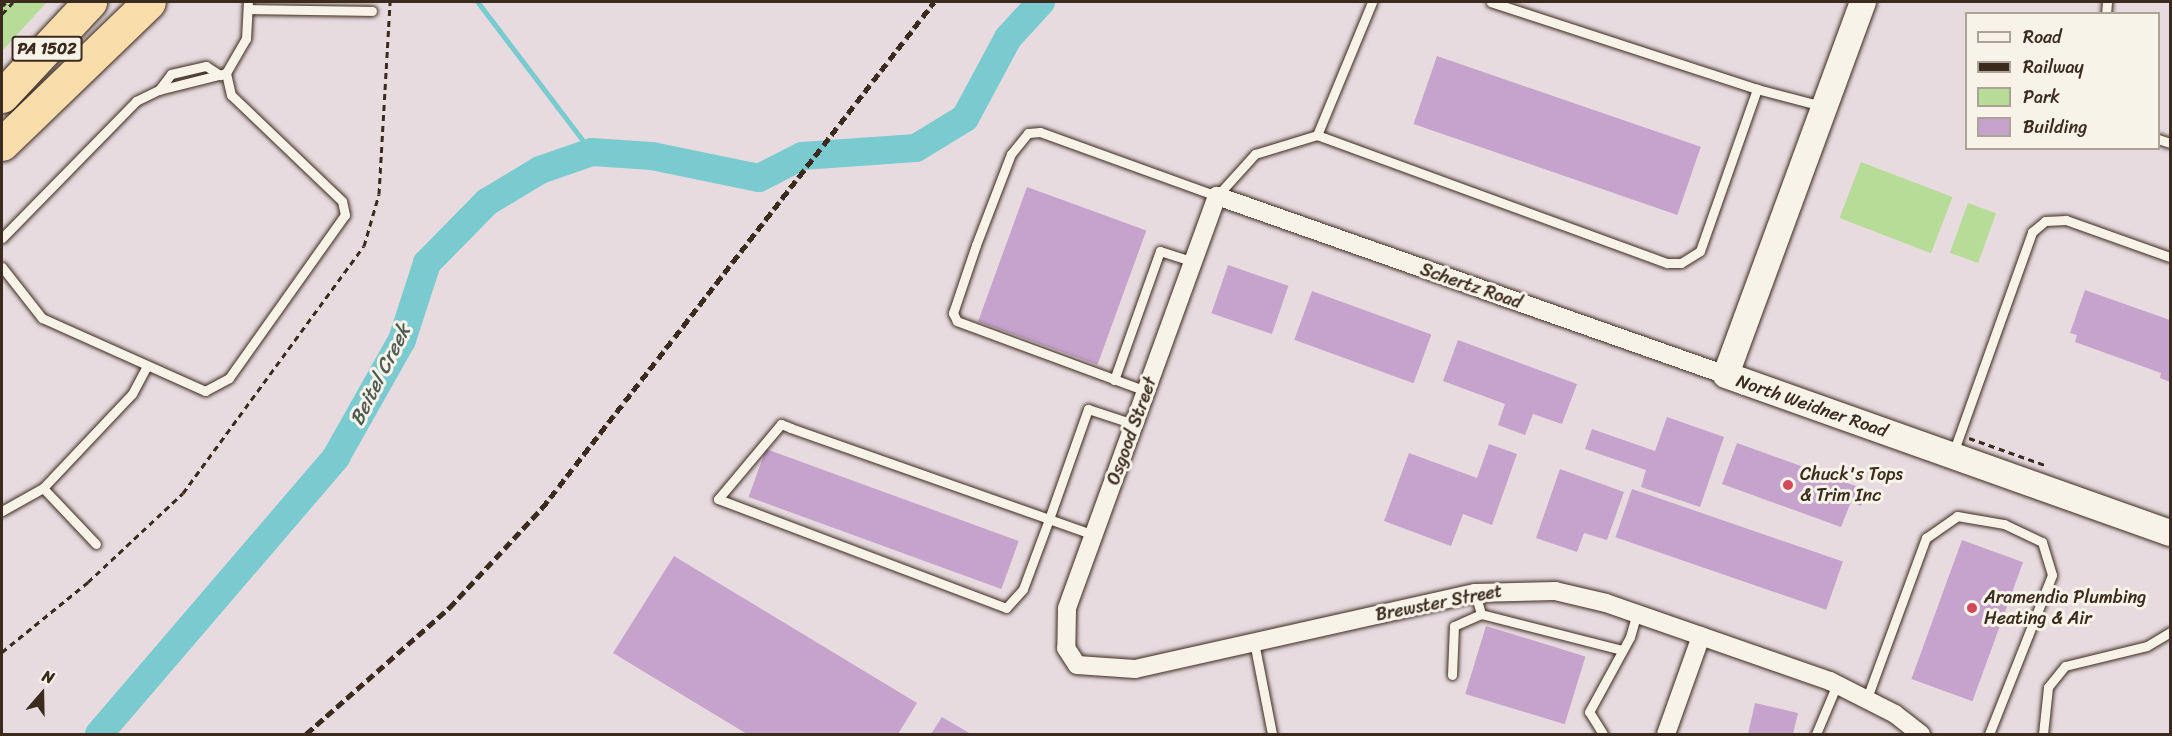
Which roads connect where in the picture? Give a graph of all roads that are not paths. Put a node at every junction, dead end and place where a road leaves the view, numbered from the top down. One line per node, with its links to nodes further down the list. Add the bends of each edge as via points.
1 (90, 2): 10 (highway, PA 1502)
2 (149, 2): 13 (highway, PA 1502)
3 (1372, 2): 12 (lane)
4 (1491, 2): 9 (lane)
5 (1863, 2): 11 (street, North Weidner Road)
6 (248, 5): 7 (lane); 8 (lane, via 246,39)
7 (372, 11)
8 (223, 74): 15 (lane, via 159,90 136,101); 19 (lane, via 231,95 342,201 345,215 218,388 205,391)
9 (1757, 89): 11 (lane); 12 (lane, via 1700,251 1681,263 1667,263)
10 (2, 96)
11 (1824, 106): 20 (street, North Weidner Road)
12 (1317, 135): 14 (lane, via 1255,154)
13 (2, 144)
14 (1217, 196): 17 (street, Osgood Street); 20 (street, Schertz Road); 21 (lane, via 1040,132 1019,140 1011,154 953,313 957,321)
15 (2, 238)
16 (2170, 257): 24 (lane, via 2066,220 2045,221 2032,232)
17 (1193, 262): 21 (lane, via 1160,251); 22 (street, Osgood Street)
18 (2, 267): 19 (lane, via 42,318)
19 (147, 366): 25 (lane, via 132,394)
20 (1726, 375): 24 (street, North Weidner Road)
21 (1114, 380): 22 (lane)
22 (1146, 391): 23 (street, Osgood Street)
23 (1134, 424): 27 (lane, via 1088,409); 29 (street, Osgood Street)
24 (1952, 455): 28 (street, North Weidner Road)
25 (43, 488): 26 (lane); 30 (lane)
26 (2, 511)
27 (1049, 519): 27 (lane, via 780,424 718,499 1006,608 1023,589); 29 (lane)
28 (2170, 533)
29 (1094, 535): 38 (street, Osgood Street, via 1067,609 1066,648)
30 (96, 544)
31 (1475, 593): 32 (street, Brewster Street, via 1555,591); 33 (lane); 36 (street, Brewster Street)
32 (1636, 613): 35 (street, Brewster Street); 37 (lane)
33 (1480, 614): 37 (lane); 39 (lane, via 1454,626)
34 (2170, 632): 48 (lane, via 2146,646 2065,666 2048,687)
35 (1701, 636): 40 (street, Brewster Street); 44 (street)
36 (1254, 642): 38 (street, Brewster Street, via 1135,669); 42 (lane)
37 (1622, 650): 43 (lane, via 1589,712)
38 (1077, 665)
39 (1452, 675)
40 (1837, 684): 41 (street, Brewster Street); 45 (lane)
41 (1867, 698): 46 (street, Brewster Street); 47 (lane, via 1926,538 1957,516 2004,524 2042,542 2052,575)
42 (1272, 735)
43 (1603, 735)
44 (1666, 735)
45 (1816, 735)
46 (1921, 735)
47 (1989, 735)
48 (2043, 735)

